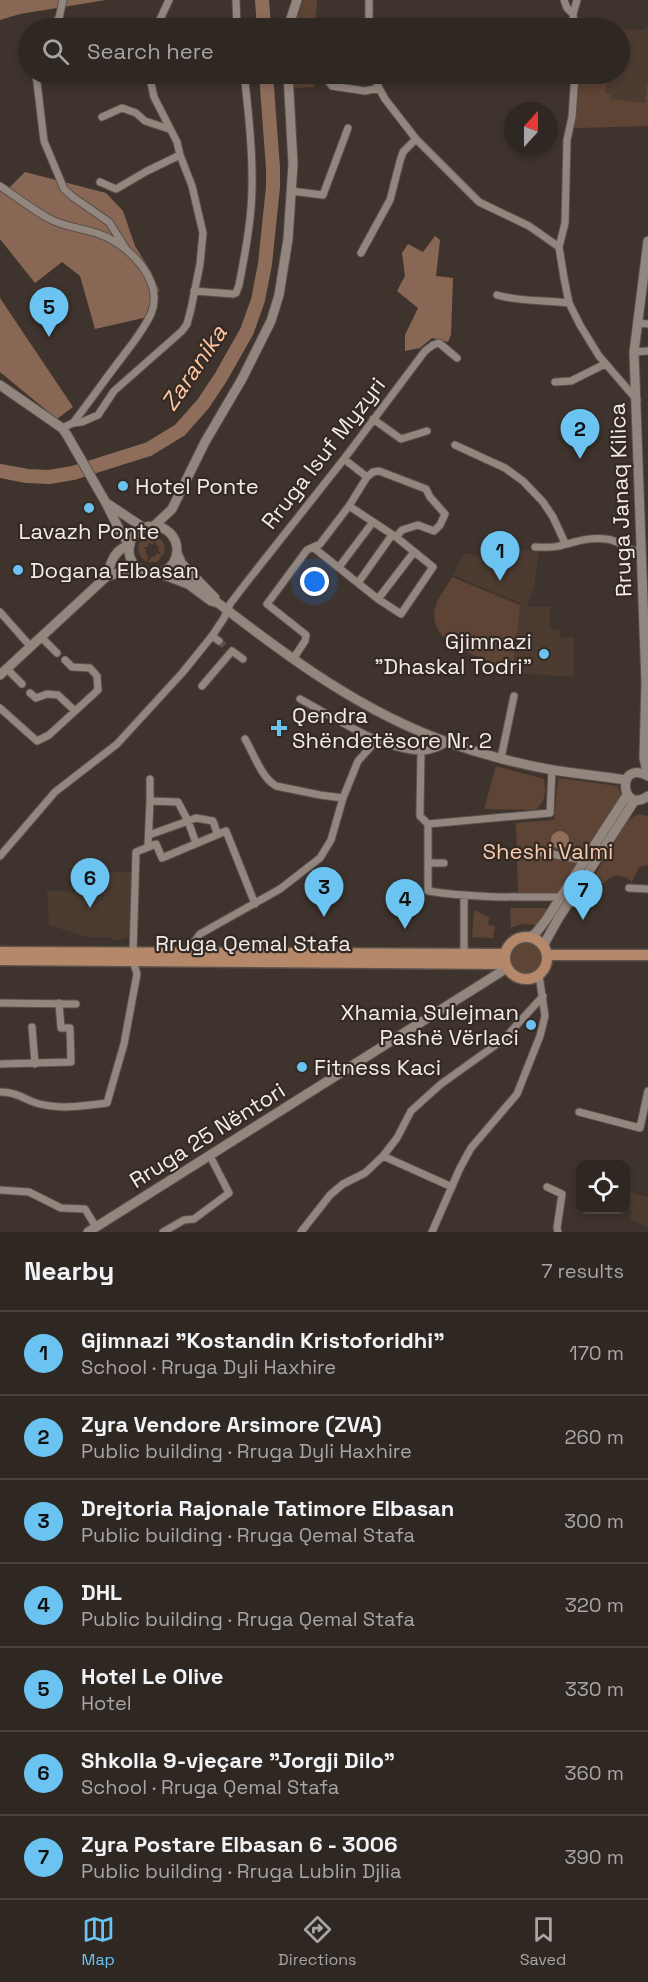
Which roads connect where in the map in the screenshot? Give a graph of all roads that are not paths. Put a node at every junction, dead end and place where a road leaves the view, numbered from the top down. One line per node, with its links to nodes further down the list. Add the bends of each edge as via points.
1 (63, 0): 9 (street)
2 (169, 0): 10 (street)
3 (236, 0): 11 (street)
4 (297, 0): 12 (main road)
5 (369, 0): 13 (street)
6 (564, 0): 8 (street)
7 (577, 0): 8 (street)
8 (573, 14): 14 (street)
9 (59, 18)
10 (162, 18)
11 (237, 18)
12 (291, 18)
13 (369, 18)
14 (573, 18)
15 (37, 84): 33 (street, via 44,141 64,189 109,222)
16 (151, 84): 25 (street)
17 (245, 84): 35 (street, via 252,176 248,235 239,285 233,294)
18 (289, 84): 30 (main road)
19 (329, 84): 22 (street, via 365,91)
20 (378, 84): 22 (street)
21 (574, 84): 32 (street, via 567,140 565,223)
22 (379, 88): 26 (street)
23 (102, 117): 25 (street, via 122,108)
24 (348, 128): 30 (street, via 323,195)
25 (169, 129): 27 (street)
26 (416, 139): 32 (street, via 479,202 529,226); 34 (street, via 404,152 390,200)
27 (180, 155): 28 (street, via 116,189); 35 (street, via 203,233)
28 (100, 182)
29 (0, 186): 33 (street, via 52,220 100,234)
30 (291, 191): 55 (main road, via 284,271 271,321)
31 (648, 241): 38 (main road, Rruga Janaq Kilica)
32 (559, 247): 37 (street)
33 (127, 250): 47 (street, via 152,283 151,313)
34 (361, 253)
35 (194, 291): 47 (street, via 190,316 182,331 114,391 98,415)
36 (497, 295): 37 (street)
37 (569, 303): 42 (street)
38 (643, 324): 40 (main road, Rruga Janaq Kilica)
39 (648, 351): 40 (street)
40 (634, 352): 45 (main road, Rruga Janaq Kilica)
41 (457, 358): 46 (street, Rruga Isuf Myzyri, via 440,343 433,345)
42 (605, 364): 43 (street, via 571,381); 45 (street)
43 (555, 382)
44 (0, 385): 48 (main road)
45 (637, 400): 66 (main road, Rruga Janaq Kilica)
46 (373, 419): 49 (street, via 401,439); 51 (street, Rruga Isuf Myzyri)
47 (73, 423): 48 (street)
48 (65, 431): 53 (main road)
49 (427, 431)
50 (455, 445): 61 (street, via 505,468 523,481 543,502)
51 (344, 459): 52 (street); 77 (street, Rruga Isuf Myzyri)
52 (367, 477): 54 (street); 60 (street, via 379,471 426,489 445,514 434,531 418,525)
53 (106, 503): 57 (main road); 58 (main road)
54 (349, 506): 56 (street); 64 (street)
55 (172, 509): 57 (main road); 59 (main road)
56 (373, 522): 60 (street); 69 (street)
57 (149, 527): 59 (main road, via 164,528); 62 (main road, via 134,535)
58 (121, 533): 62 (main road); 68 (main road)
59 (171, 534): 67 (main road)
60 (394, 536): 65 (street); 74 (street)
61 (565, 543): 63 (street); 66 (street, via 611,540 629,551)
62 (130, 546): 68 (main road); 71 (main road, via 131,559)
63 (535, 547)
64 (314, 548): 69 (street); 85 (street, via 308,550 267,604 306,635)
65 (414, 552): 75 (street); 75 (street, via 433,567 401,614)
66 (641, 552): 70 (main road, Rruga Janaq Kilica)
67 (177, 553): 72 (main road, via 171,566); 76 (main road, via 182,564)
68 (113, 557): 73 (main road)
69 (339, 567): 74 (street)
70 (645, 570): 100 (main road, Rruga Janaq Kilica)
71 (145, 572): 72 (main road); 73 (main road, via 126,570)
72 (159, 573): 76 (main road, via 184,582)
73 (106, 576): 80 (main road)
74 (358, 583): 75 (street)
75 (378, 599)
76 (218, 603): 77 (main road)
77 (227, 610): 79 (street, Rruga Isuf Myzyri); 85 (main road)
78 (0, 612): 82 (street)
79 (212, 636): 81 (street); 117 (street, Rruga Isuf Myzyri, via 117,744 56,792)
80 (41, 638): 82 (main road); 83 (street)
81 (219, 641)
82 (31, 647): 87 (main road)
83 (57, 653)
84 (243, 659): 89 (street, via 230,650)
85 (293, 659): 97 (main road, via 379,712)
86 (65, 660): 94 (street, via 72,667 90,668 97,676 98,690)
87 (4, 672): 88 (street)
88 (22, 684)
89 (202, 686)
90 (30, 693): 94 (street, via 36,698 58,695)
91 (514, 696): 99 (street)
92 (300, 699): 96 (street)
93 (0, 708): 94 (street, via 37,741)
94 (75, 711)
95 (245, 739): 108 (street, via 263,773 276,786)
96 (378, 739): 98 (street); 108 (street, via 358,761)
97 (448, 742): 98 (street); 99 (main road)
98 (421, 751): 111 (street, via 420,816)
99 (501, 758): 101 (main road)
100 (644, 758): 102 (main road); 103 (main road)
101 (552, 770): 105 (main road); 111 (street, via 550,813)
102 (636, 772): 103 (main road); 105 (main road)
103 (648, 776)
104 (150, 779): 109 (street)
105 (626, 780): 107 (main road, via 625,788)
106 (648, 796): 107 (main road)
107 (631, 797): 124 (main road); 130 (main road, via 558,919)
108 (343, 798): 125 (street, via 332,840 320,858)
109 (150, 801): 110 (street, via 178,802); 113 (street)
110 (188, 821): 112 (street, via 213,821); 113 (street); 114 (street)
111 (428, 824): 119 (street)
112 (217, 833): 114 (street); 125 (street, via 226,831)
113 (149, 835): 115 (street)
114 (195, 843): 115 (street, via 162,858 156,844)
115 (148, 846): 132 (street, via 135,855)
116 (514, 853): 118 (street, via 547,853)
117 (0, 856)
118 (582, 860)
119 (428, 863): 120 (street); 123 (street, via 428,891)
120 (444, 863)
121 (629, 888): 122 (street)
122 (648, 889)
123 (464, 895): 124 (street); 129 (street)
124 (561, 897): 126 (main road)
125 (255, 904): 127 (street, via 200,934)
126 (529, 937): 130 (main road, via 538,941); 135 (main road, via 513,941 508,947)
127 (192, 950): 129 (main road, Rruga Qemal Stafa); 132 (main road, Rruga Qemal Stafa)
128 (0, 952): 132 (main road, Rruga Qemal Stafa)
129 (464, 954): 135 (main road, Rruga Qemal Stafa)
130 (546, 954): 131 (main road); 134 (main road); 136 (main road)
131 (648, 955)
132 (133, 957): 133 (main road, Rruga Qemal Stafa); 135 (main road, Rruga Qemal Stafa); 145 (street, via 137,974 124,1044 107,1103 56,1107 13,1092)
133 (0, 960)
134 (648, 961)
135 (507, 964): 136 (main road, via 516,977 532,979); 148 (main road, Rruga 25 Nëntori, via 348,1073)
136 (539, 975): 137 (street)
137 (543, 996): 147 (street, via 504,1039 456,1072 411,1111 398,1138); 149 (street, via 545,1016 540,1036 517,1094 471,1148)
138 (0, 1003): 139 (street)
139 (60, 1003): 140 (street); 143 (street, via 61,1028 70,1028 70,1062)
140 (76, 1004)
141 (33, 1027): 143 (street)
142 (0, 1064): 143 (street)
143 (35, 1064)
144 (648, 1090): 146 (street, via 640,1128)
145 (0, 1092)
146 (579, 1112)
147 (383, 1156): 149 (street); 154 (street, via 365,1173 330,1195)
148 (211, 1158): 152 (main road, Rruga 25 Nëntori); 153 (street, via 229,1193 194,1219)
149 (452, 1187): 155 (street)
150 (547, 1187): 156 (street, via 562,1194)
151 (0, 1190): 152 (street, via 29,1192 61,1208 85,1209)
152 (94, 1230)
153 (163, 1232)
154 (301, 1232)
155 (432, 1232)
156 (558, 1232)

